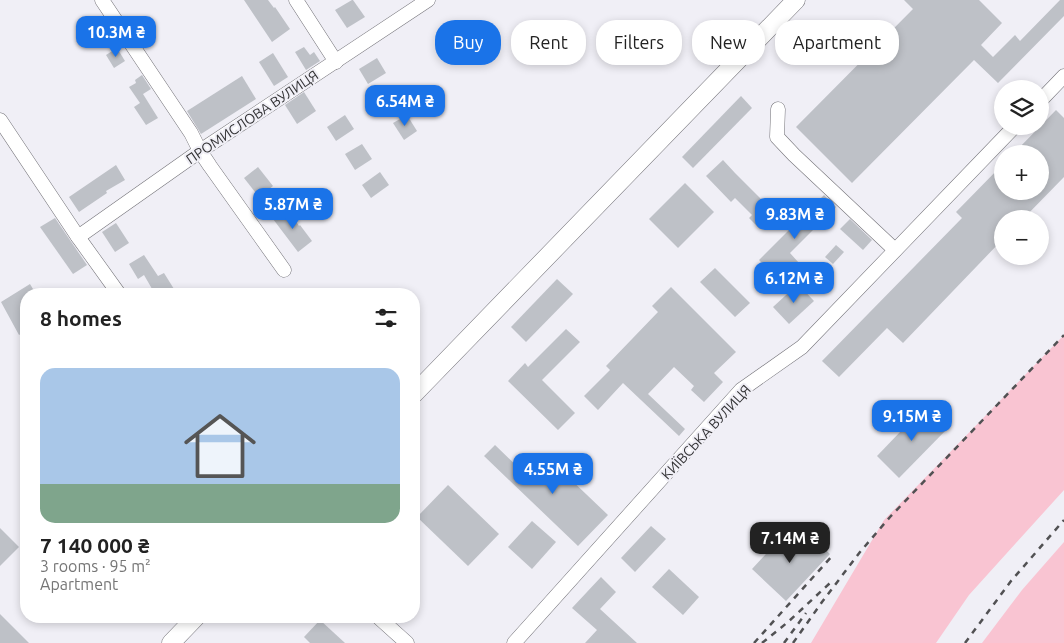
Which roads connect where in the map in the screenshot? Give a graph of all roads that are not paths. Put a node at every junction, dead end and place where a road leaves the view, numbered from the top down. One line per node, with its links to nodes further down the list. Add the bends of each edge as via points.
1 (102, 0): 11 (street)
2 (296, 0): 5 (street)
3 (428, 0): 5 (street, ПРОМИСЛОВА ВУЛИЦЯ)
4 (796, 0): 16 (main road)
5 (336, 62): 11 (street, ПРОМИСЛОВА ВУЛИЦЯ)
6 (1064, 76): 7 (street)
7 (1049, 92)
8 (778, 109): 13 (street, via 777,137)
9 (1, 123): 12 (street)
10 (1006, 135): 13 (street, КИЇВСЬКА ВУЛИЦЯ)
11 (200, 151): 12 (street, ПРОМИСЛОВА ВУЛИЦЯ); 14 (street)
12 (78, 237): 15 (street)
13 (895, 250): 21 (street, КИЇВСЬКА ВУЛИЦЯ, via 802,347 741,390)
14 (284, 270)
15 (115, 288)
16 (420, 388)
17 (190, 623): 19 (main road)
18 (385, 623): 20 (street)
19 (171, 643)
20 (407, 643)
21 (514, 643)

